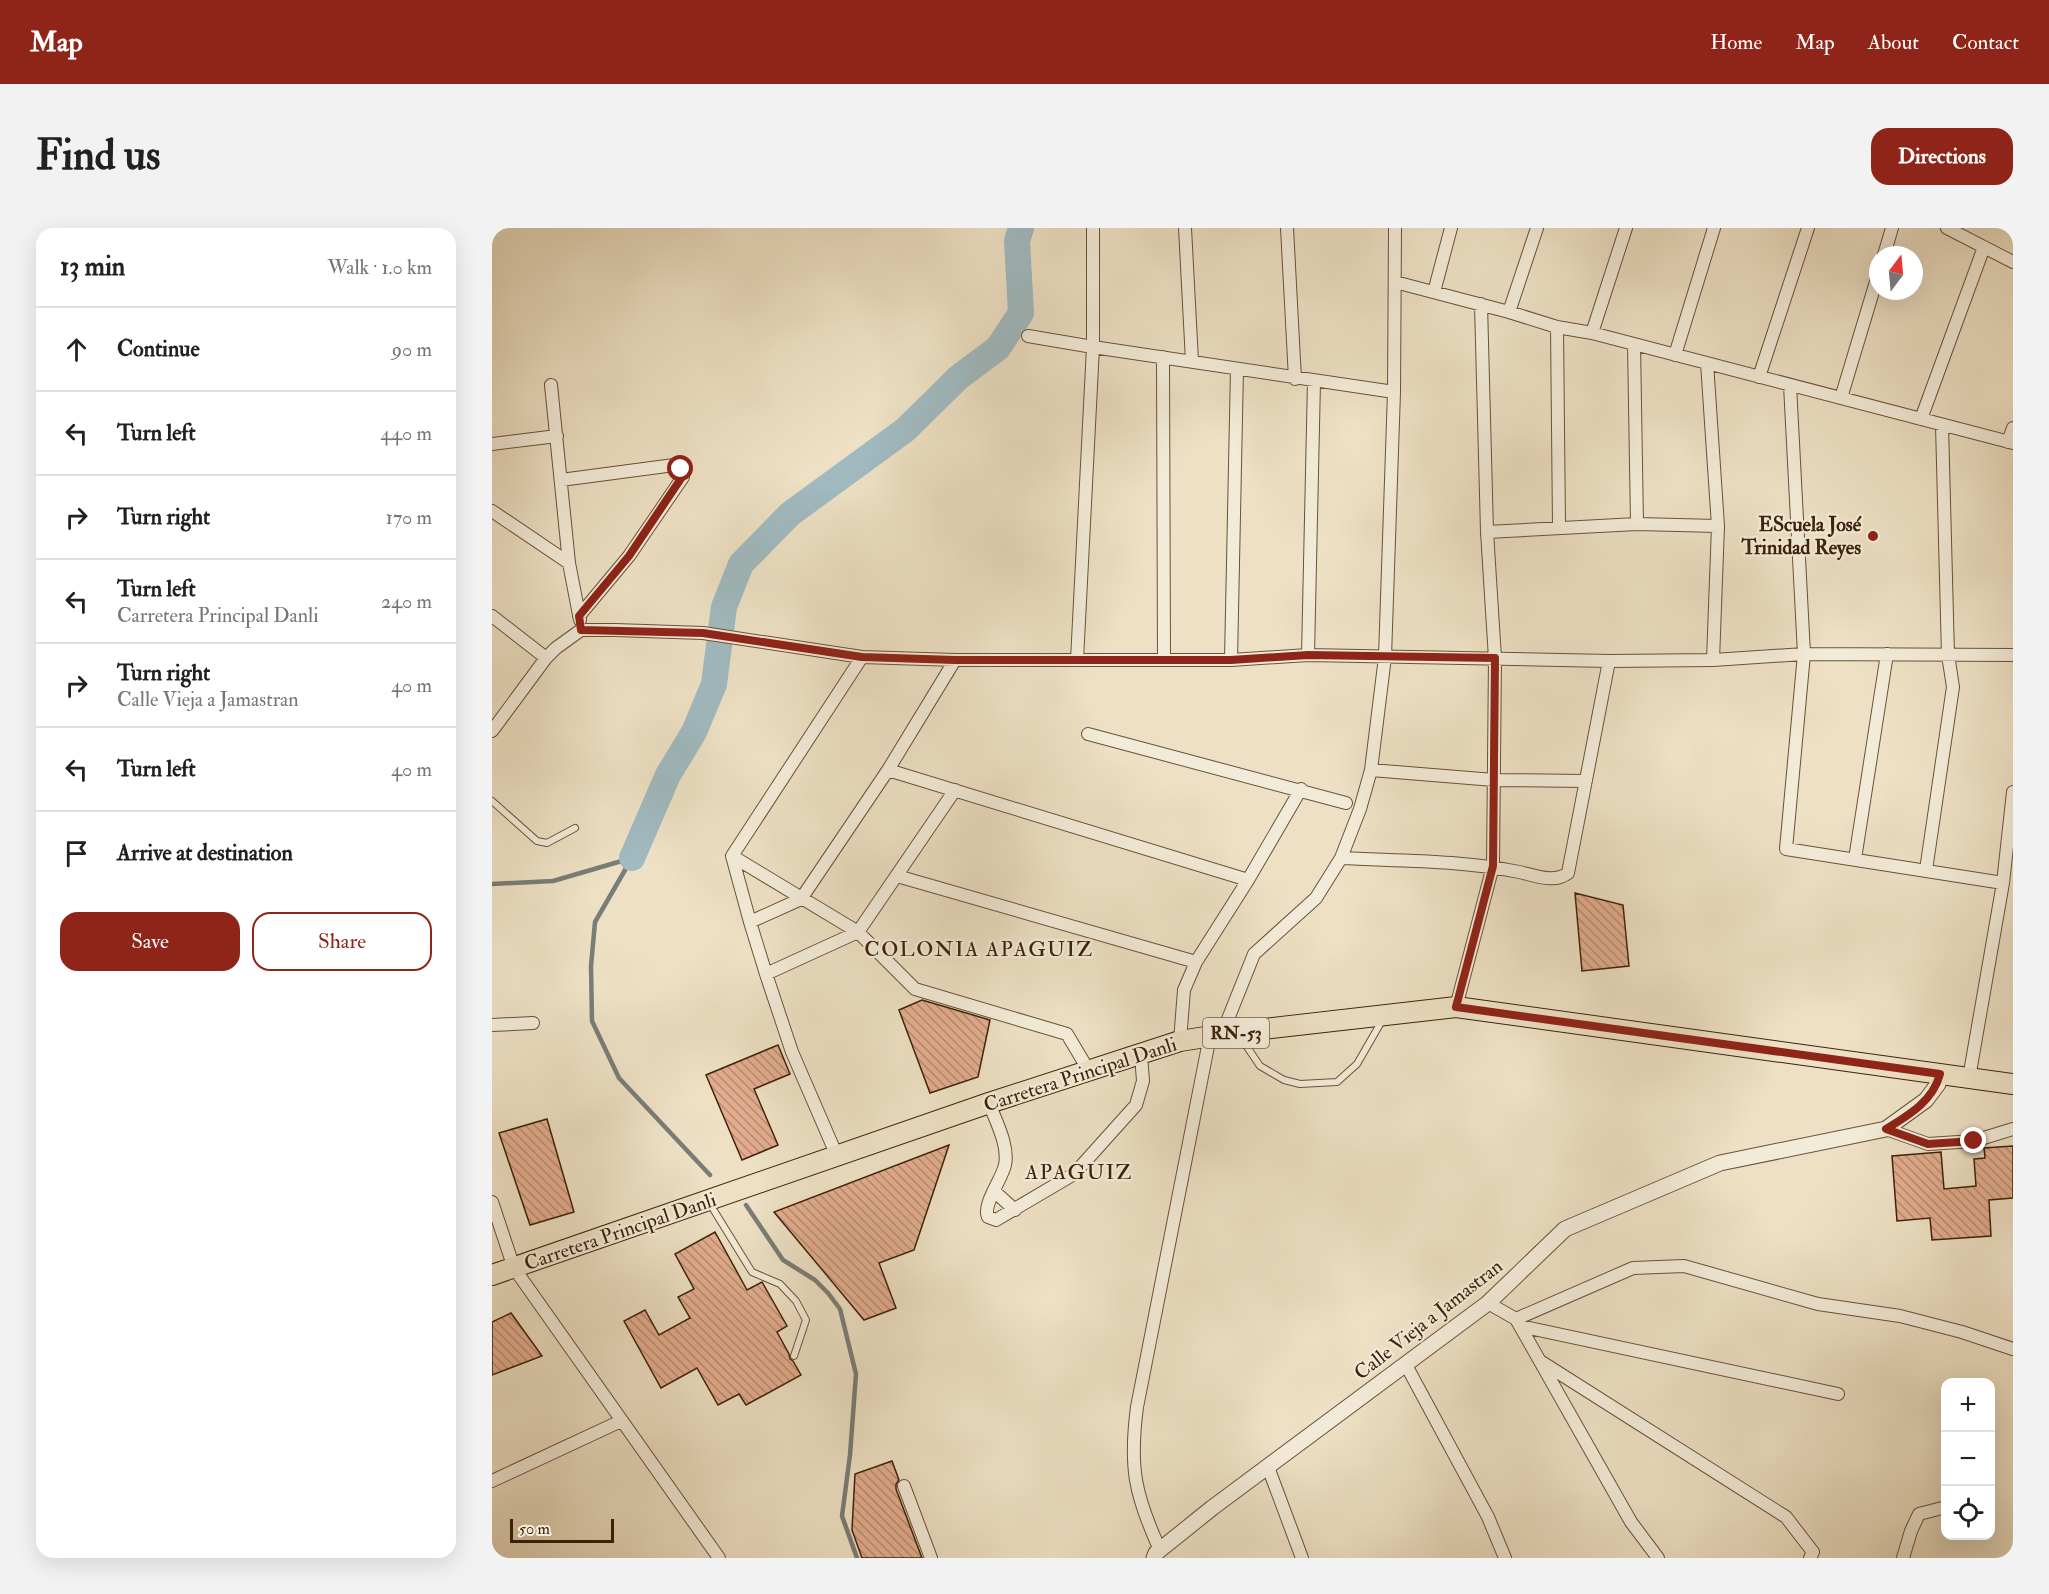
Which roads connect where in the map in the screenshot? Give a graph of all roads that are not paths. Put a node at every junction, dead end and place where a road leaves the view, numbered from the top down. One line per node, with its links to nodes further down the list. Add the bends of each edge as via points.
1 (1093, 228): 24 (street)
2 (1185, 228): 27 (street)
3 (1287, 228): 31 (street)
4 (1395, 228): 15 (street)
5 (1451, 228): 16 (street)
6 (1537, 228): 19 (street)
7 (1626, 228): 21 (street)
8 (1714, 228): 25 (street)
9 (1808, 228): 30 (street)
10 (1892, 228): 12 (street)
11 (1947, 228): 13 (street)
12 (1887, 246)
13 (1984, 247): 14 (street); 37 (street)
14 (2013, 262)
15 (1395, 282): 16 (street); 35 (street)
16 (1434, 292): 18 (street)
17 (1870, 300): 36 (street)
18 (1481, 304): 19 (street); 48 (street)
19 (1509, 312): 20 (street)
20 (1557, 327): 21 (street); 47 (street)
21 (1592, 333): 23 (street)
22 (1028, 336): 24 (street)
23 (1634, 344): 25 (street); 45 (street)
24 (1093, 347): 26 (street); 63 (street)
25 (1675, 355): 28 (street)
26 (1162, 357): 27 (street); 64 (street)
27 (1192, 361): 29 (street)
28 (1707, 363): 30 (street); 46 (street)
29 (1237, 369): 31 (street); 65 (street)
30 (1759, 377): 34 (street)
31 (1295, 379): 32 (street)
32 (1314, 381): 35 (street); 55 (street)
33 (551, 385): 40 (street)
34 (1790, 385): 36 (street); 53 (street)
35 (1394, 392): 59 (street)
36 (1841, 398): 37 (street)
37 (1921, 419): 38 (street)
38 (1942, 425): 41 (street); 56 (street)
39 (2013, 428): 41 (street)
40 (557, 436): 42 (street); 43 (street)
41 (2011, 442)
42 (492, 444)
43 (561, 480): 49 (street); 51 (street, via 674,465 683,474 629,556)
44 (492, 511): 49 (street)
45 (1637, 524): 46 (street); 47 (street)
46 (1718, 526): 66 (street)
47 (1560, 527): 48 (street)
48 (1487, 532): 61 (street)
49 (569, 563): 51 (street)
50 (492, 616): 60 (street)
51 (579, 616): 52 (street)
52 (581, 630): 58 (street, via 703,633); 60 (street)
53 (1804, 654): 54 (street); 66 (street); 82 (street, via 1786,849)
54 (1887, 654): 56 (street); 82 (street)
55 (1308, 655): 59 (street); 65 (street)
56 (1948, 655): 57 (street); 84 (street, via 1953,687)
57 (2013, 655)
58 (862, 657): 62 (street); 80 (street)
59 (1385, 657): 61 (street); 71 (street)
60 (546, 658): 68 (street)
61 (1495, 658): 67 (street); 72 (street)
62 (955, 660): 63 (street); 70 (street)
63 (1077, 660): 64 (street)
64 (1164, 660): 65 (street)
65 (1231, 660)
66 (1713, 660): 67 (street)
67 (1609, 661): 73 (street)
68 (495, 722)
69 (1088, 734): 74 (street)
70 (888, 770): 75 (street); 88 (street)
71 (1371, 770): 72 (street); 81 (street)
72 (1494, 780): 73 (street); 83 (street)
73 (1586, 781): 83 (street, via 1568,873 1551,878)
74 (1301, 789): 78 (street); 86 (street)
75 (955, 790): 85 (street); 86 (street)
76 (2013, 792): 87 (street)
77 (492, 801): 79 (lane, via 537,841 547,843)
78 (1346, 803)
79 (575, 828)
80 (732, 856): 88 (street); 89 (street)
81 (1341, 858): 83 (street); 97 (street, via 1316,898 1254,954)
82 (1855, 859): 84 (street)
83 (1493, 866): 93 (street)
84 (1926, 870): 87 (street)
85 (897, 876): 90 (street); 91 (street)
86 (1248, 880): 91 (street)
87 (2003, 883): 102 (street)
88 (801, 899): 89 (street); 90 (street)
89 (750, 922): 92 (street)
90 (858, 932): 92 (street); 100 (street, via 915,989 1067,1034)
91 (1196, 962): 98 (street, via 1184,990)
92 (766, 974): 107 (street, via 792,1052)
93 (1456, 1007): 94 (main road, Carretera Principal Danli / RN-53); 101 (main road, Carretera Principal Danli / RN-53)
94 (1385, 1015): 97 (main road, Carretera Principal Danli / RN-53); 97 (lane, via 1357,1064 1337,1082 1300,1084 1284,1080 1260,1066)
95 (533, 1023): 96 (street)
96 (492, 1025)
97 (1223, 1034): 98 (main road, Carretera Principal Danli / RN-53); 126 (street, via 1137,1407 1133,1443 1137,1488)
98 (1180, 1041): 99 (main road, Carretera Principal Danli / RN-53)
99 (1141, 1055): 100 (main road, Carretera Principal Danli / RN-53); 111 (street, via 1143,1081 1136,1105 1074,1174)
100 (1089, 1071): 104 (main road, Carretera Principal Danli / RN-53)
101 (1940, 1074): 102 (main road, Carretera Principal Danli / RN-53); 105 (street, Calle Vieja a Jamastran, via 1926,1101)
102 (1969, 1078): 103 (main road, Carretera Principal Danli / RN-53)
103 (2013, 1084)
104 (989, 1103): 107 (main road, Carretera Principal Danli / RN-53); 108 (street, via 1005,1146 1005,1165)
105 (1886, 1129): 106 (street, via 1928,1144 1974,1141); 114 (street, Calle Vieja a Jamastran, via 1720,1163 1565,1229)
106 (2013, 1129)
107 (837, 1155): 109 (main road, Carretera Principal Danli / RN-53)
108 (994, 1192): 111 (street); 111 (street, via 986,1208 988,1217 996,1220)
109 (708, 1200): 112 (main road, Carretera Principal Danli / RN-53); 117 (lane, via 752,1272 780,1284 796,1301 806,1320)
110 (492, 1202): 112 (street)
111 (1015, 1210)
112 (514, 1268): 113 (main road, Carretera Principal Danli / RN-53); 121 (street)
113 (492, 1275)
114 (1488, 1304): 115 (street); 119 (street, Calle Vieja a Jamastran)
115 (1518, 1323): 116 (street, via 1633,1268 1684,1266 1818,1304 1900,1316 1952,1329); 118 (street); 120 (street)
116 (2013, 1349)
117 (794, 1356)
118 (1540, 1361): 131 (street, via 1631,1522); 132 (street, via 1786,1517 1813,1552)
119 (1406, 1365): 122 (street, Calle Vieja a Jamastran); 130 (street, via 1488,1517)
120 (1838, 1394)
121 (621, 1421): 123 (street); 127 (street)
122 (1268, 1467): 126 (street, Calle Vieja a Jamastran); 129 (street)
123 (492, 1481)
124 (904, 1486): 128 (street)
125 (1941, 1508): 133 (street, via 1919,1514)
126 (1153, 1555)
127 (719, 1558)
128 (931, 1558)
129 (1302, 1558)
130 (1505, 1558)
131 (1658, 1558)
132 (1810, 1558)
133 (1903, 1558)

